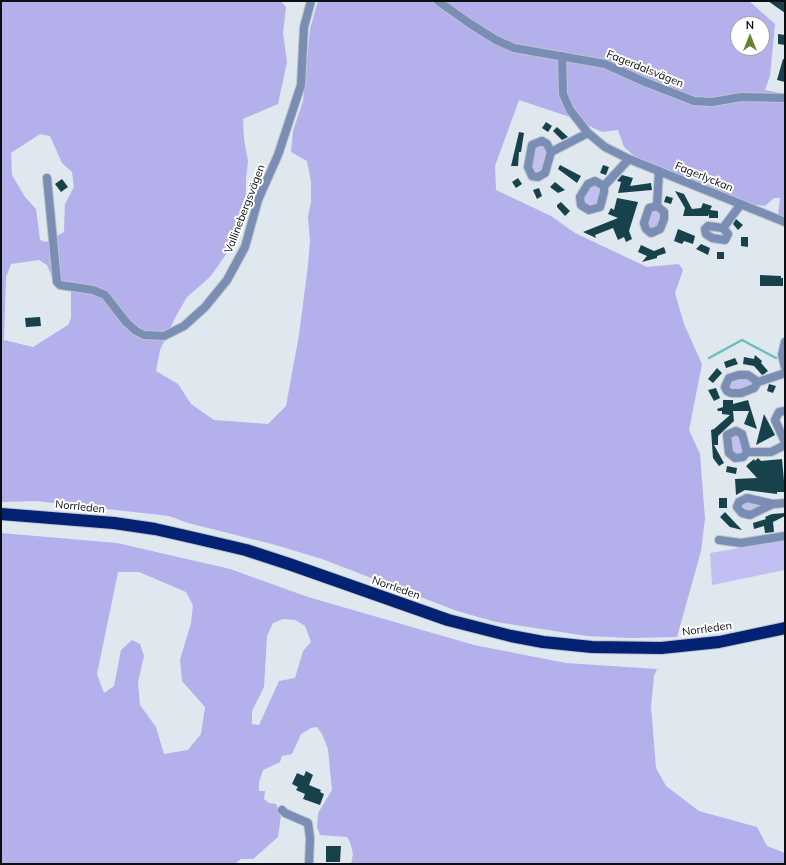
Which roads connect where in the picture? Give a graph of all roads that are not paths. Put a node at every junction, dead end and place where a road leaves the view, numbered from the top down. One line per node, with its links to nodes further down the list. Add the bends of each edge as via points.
1 (311, 1): 9 (street, Vallinebergsvägen, via 304,27 301,85 278,154 258,200 245,247 228,280 205,307 184,326 164,336 144,335 126,322 105,295 93,290 60,285 57,282)
2 (438, 1): 3 (street, Fagerdalsvägen, via 468,23 514,48)
3 (562, 56): 4 (street, Fagerdalsvägen, via 604,64 694,101 712,102 741,97); 5 (street, Fagerlyckan, via 564,94 570,110)
4 (785, 98)
5 (588, 132): 6 (street); 7 (street, Fagerlyckan, via 605,146)
6 (551, 152)
7 (628, 159): 8 (street, Fagerlyckan); 10 (street)
8 (658, 171): 11 (street, Fagerlyckan); 12 (street, Fagerlyckan)
9 (47, 178)
10 (604, 186)
11 (741, 204): 13 (street, Fagerlyckan); 14 (street, Fagerlyckan)
12 (657, 206)
13 (785, 222)
14 (722, 228)
15 (785, 342): 16 (street, via 782,355)
16 (785, 367)
17 (785, 373): 18 (street)
18 (758, 382)
19 (785, 411): 20 (street, via 779,412 775,420)
20 (785, 442)
21 (785, 445): 22 (street, via 770,452)
22 (747, 452)
23 (785, 503): 24 (street)
24 (773, 504)
25 (1, 514): 28 (highway, Norrleden, via 155,529 246,550 448,620 543,642 592,647 660,648 719,642)
26 (785, 536): 27 (street, via 741,543)
27 (719, 540)
28 (785, 628)
29 (282, 810): 30 (street, via 308,823)
30 (309, 864)

